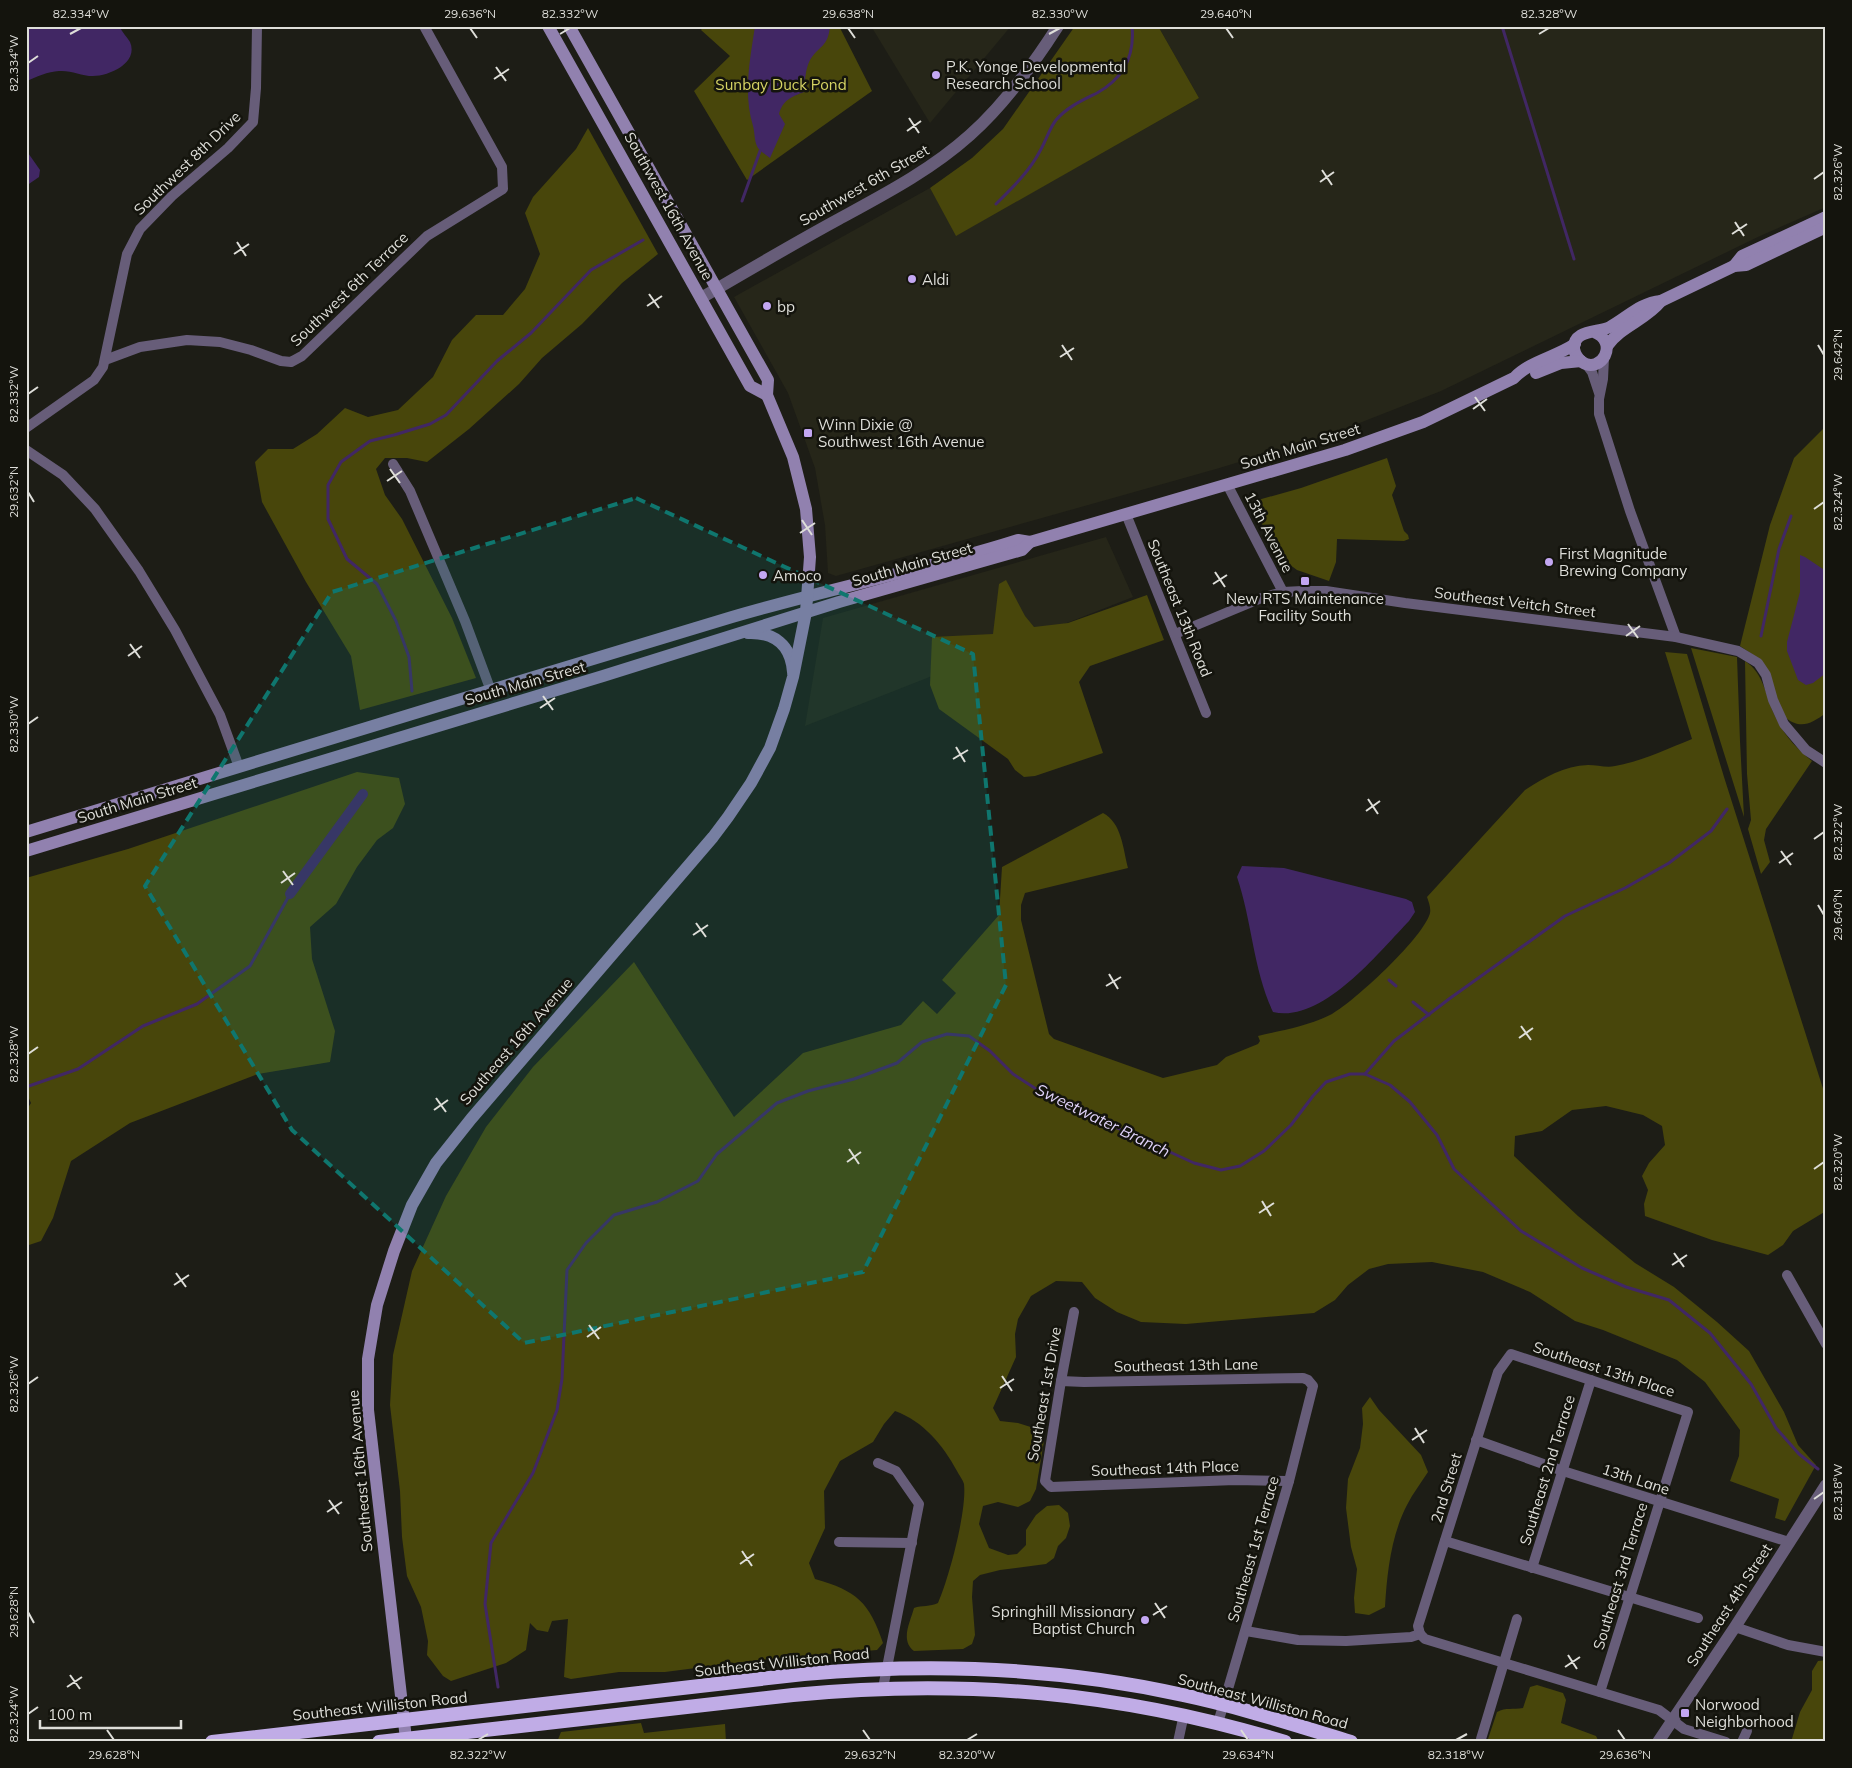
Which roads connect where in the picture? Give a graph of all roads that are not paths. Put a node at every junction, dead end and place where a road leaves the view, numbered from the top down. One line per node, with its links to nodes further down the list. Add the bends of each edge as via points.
1 (257, 26): 16 (street, Southwest 8th Drive, via 253,122 140,229 127,254)
2 (424, 26): 16 (street, Southwest 6th Terrace, via 502,167 503,189 426,236 302,356 291,362 220,342 187,340 140,347)
3 (548, 26): 10 (main road, Southwest 16th Avenue)
4 (570, 26): 9 (main road, Southwest 16th Avenue)
5 (1058, 26): 9 (street, Southwest 6th Street, via 1008,96 941,159 896,188)
6 (1826, 217): 8 (main road, via 1742,256)
7 (1826, 227): 8 (main road, via 1746,265)
8 (1734, 266): 11 (main road)
9 (716, 289): 10 (street, Southwest 6th Street); 20 (main road, Southwest 16th Avenue, via 768,380)
10 (701, 298): 20 (main road, Southwest 16th Avenue, via 750,386)
11 (1661, 301): 12 (main road, via 1648,302 1608,328); 14 (main road)
12 (1594, 332): 13 (main road, via 1584,333); 14 (main road, via 1603,337)
13 (1575, 344): 17 (main road, via 1575,353); 18 (main road, South Main Street, via 1522,370)
14 (1607, 346): 15 (main road)
15 (1604, 358): 17 (main road, via 1596,364); 19 (street)
16 (105, 360): 21 (street, Southwest 8th Drive, via 94,380)
17 (1583, 362): 18 (main road, South Main Street, via 1561,362 1526,377); 19 (street, via 1592,372)
18 (1514, 378): 24 (main road, South Main Street, via 1396,432)
19 (1599, 394): 32 (street, via 1599,414)
20 (767, 395): 28 (main road, Southwest 16th Avenue, via 793,457 806,510 810,558)
21 (26, 428)
22 (26, 450): 40 (street, via 62,475 95,509 139,571 220,715)
23 (393, 464): 36 (street, via 410,491)
24 (1228, 486): 25 (main road, South Main Street); 27 (street, 13th Avenue)
25 (1126, 514): 26 (main road, South Main Street); 31 (street, Southeast 13th Road)
26 (1030, 542): 28 (main road, South Main Street, via 1018,540); 29 (main road, South Main Street, via 1022,550)
27 (1283, 592): 31 (street, Southeast Veitch Street); 32 (street, Southeast Veitch Street, via 1326,591)
28 (807, 597): 29 (main road, Southwest 16th Avenue); 33 (main road, South Main Street)
29 (806, 612): 30 (main road, South Main Street); 35 (main road, Southeast 16th Avenue)
30 (740, 633): 34 (main road, South Main Street); 35 (main road, via 767,634 782,643 790,657)
31 (1175, 634): 38 (street, Southeast 13th Road)
32 (1676, 637): 39 (street, Southeast Veitch Street, via 1742,653 1758,663 1789,730 1806,750)
33 (600, 656): 34 (main road); 36 (main road, South Main Street)
34 (604, 676): 37 (main road, South Main Street)
35 (793, 677): 79 (main road, Southeast 16th Avenue, via 770,748 728,817 442,1156 412,1205 394,1251 377,1305 370,1350 368,1410)
36 (491, 691): 37 (main road); 40 (main road, South Main Street)
37 (495, 708): 41 (main road, South Main Street)
38 (1206, 713)
39 (1826, 764)
40 (239, 767): 41 (main road); 42 (main road, South Main Street)
41 (242, 785): 43 (main road, South Main Street)
42 (26, 832)
43 (26, 851)
44 (1787, 1275): 46 (street)
45 (1074, 1312): 49 (street, Southeast 1st Drive)
46 (1826, 1344)
47 (1511, 1354): 48 (street, Southeast 13th Place); 52 (street, 2nd Street, via 1498,1372)
48 (1591, 1380): 51 (street, Southeast 13th Place); 54 (street, Southeast 2nd Terrace)
49 (1060, 1381): 50 (street, Southeast 13th Lane, via 1303,1378); 55 (street, Southeast 1st Drive)
50 (1311, 1383): 56 (street, Southeast 1st Terrace, via 1312,1392)
51 (1688, 1412): 58 (street, Southeast 3rd Terrace)
52 (1476, 1440): 54 (street, 13th Lane); 59 (street, 2nd Street)
53 (878, 1463): 62 (street, via 896,1471 919,1504)
54 (1563, 1471): 58 (street, 13th Lane); 63 (street, Southeast 2nd Terrace)
55 (1045, 1481): 56 (street, Southeast 14th Place, via 1051,1487)
56 (1289, 1481): 68 (street, Southeast 1st Terrace)
57 (1826, 1485): 61 (street, Southeast 4th Street)
58 (1659, 1502): 61 (street, 13th Lane); 64 (street, Southeast 3rd Terrace)
59 (1445, 1541): 63 (street); 69 (street, 2nd Street, via 1418,1626)
60 (839, 1542): 62 (street)
61 (1789, 1542): 67 (street, Southeast 4th Street)
62 (912, 1543): 72 (street)
63 (1532, 1568): 64 (street)
64 (1630, 1596): 65 (street); 76 (street, Southeast 3rd Terrace)
65 (1698, 1618)
66 (1517, 1619): 71 (street)
67 (1735, 1627): 70 (street); 80 (street, Southeast 4th Street)
68 (1246, 1630): 69 (street, via 1298,1640 1336,1641 1411,1638); 77 (street, Southeast 1st Terrace)
69 (1420, 1634): 71 (street, via 1425,1639)
70 (1826, 1652)
71 (1504, 1664): 76 (street); 83 (street)
72 (887, 1668): 73 (highway, Southeast Williston Road); 74 (street); 79 (highway, Southeast Williston Road, via 804,1674)
73 (1019, 1671): 75 (highway); 77 (highway, Southeast Williston Road, via 1104,1680)
74 (883, 1688): 75 (highway); 84 (highway, via 783,1696)
75 (1017, 1690): 78 (highway)
76 (1600, 1692): 80 (street, via 1659,1710)
77 (1224, 1704): 81 (street, Southeast 1st Terrace); 89 (highway, Southeast Williston Road)
78 (1184, 1714): 81 (highway); 87 (street)
79 (404, 1720): 84 (main road, Southeast 16th Avenue); 85 (highway, Southeast Williston Road)
80 (1672, 1720): 90 (street, Southeast 4th Street); 91 (street, via 1684,1729)
81 (1218, 1723): 88 (highway)
82 (1747, 1731): 92 (street)
83 (1481, 1739)
84 (407, 1740): 86 (highway)
85 (212, 1742)
86 (379, 1742)
87 (1178, 1742)
88 (1285, 1742)
89 (1351, 1742)
90 (1658, 1742)
91 (1726, 1742)
92 (1742, 1742)

